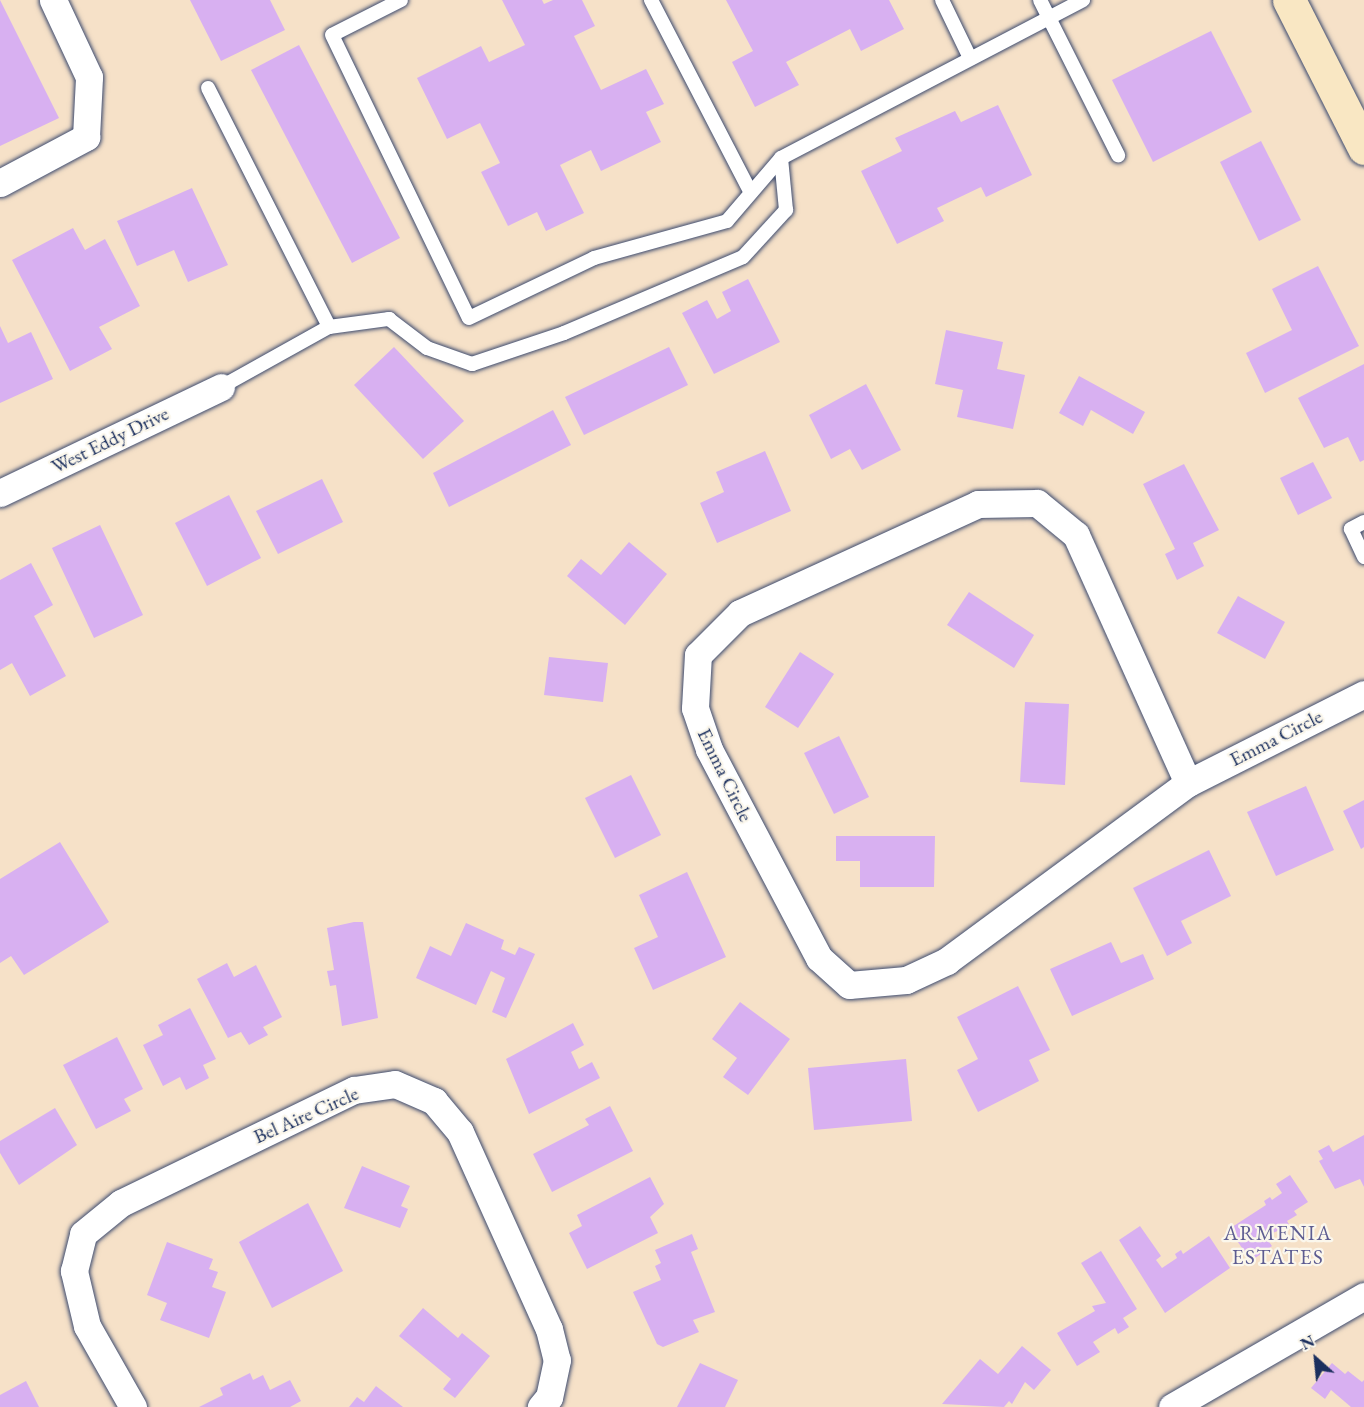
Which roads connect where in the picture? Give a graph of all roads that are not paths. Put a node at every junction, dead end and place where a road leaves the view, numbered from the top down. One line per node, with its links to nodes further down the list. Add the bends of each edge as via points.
1 (53, 0): 14 (street, via 89,77 86,137)
2 (401, 0): 15 (lane, via 332,35 469,318 594,258 727,221)
3 (651, 0): 15 (lane)
4 (942, 0): 9 (lane)
5 (1040, 0): 8 (lane)
6 (1083, 0): 8 (lane)
7 (1289, 0): 11 (main road)
8 (1049, 19): 9 (lane); 12 (lane)
9 (970, 58): 13 (lane)
10 (208, 88): 16 (lane)
11 (1364, 148)
12 (1118, 155)
13 (781, 159): 15 (lane); 16 (lane, via 786,210 742,257 564,333 472,364 427,348 389,319)
14 (0, 183)
15 (751, 193)
16 (329, 327): 17 (lane)
17 (221, 387): 18 (street, West Eddy Drive)
18 (0, 493)
19 (1364, 522): 20 (lane, via 1351,529)
20 (1364, 557)
21 (1364, 694): 22 (street, Emma Circle)
22 (1188, 783): 22 (street, Emma Circle, via 947,961 906,980 849,985 819,958 710,749 695,708 698,656 740,613 978,504 1037,503 1076,535)
23 (1364, 1296): 26 (street)
24 (134, 1407): 25 (street, Bel Aire Circle, via 87,1326 74,1271 83,1234 121,1203 343,1095 394,1084 434,1101 460,1132 549,1329 557,1360 549,1398)
25 (541, 1407)
26 (1172, 1407)

